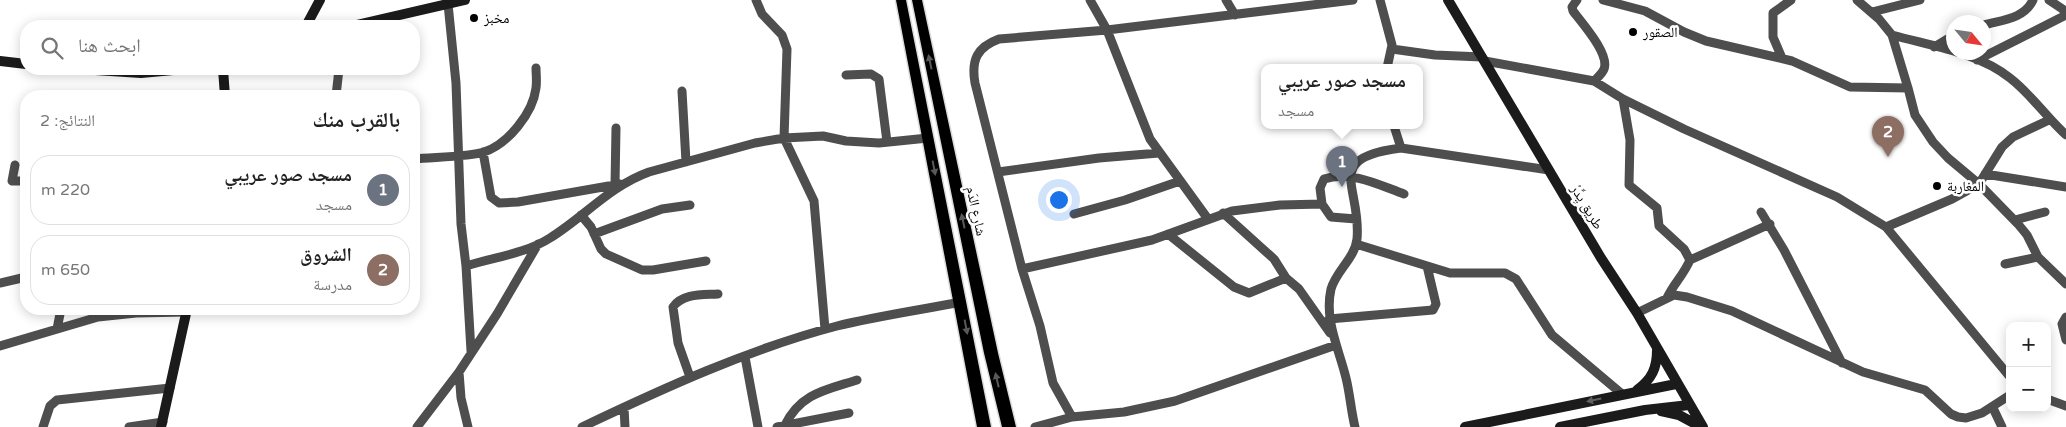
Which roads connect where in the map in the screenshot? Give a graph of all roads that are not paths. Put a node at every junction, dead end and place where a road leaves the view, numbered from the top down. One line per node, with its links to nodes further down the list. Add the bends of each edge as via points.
1 (320, 0): 21 (street)
2 (465, 0): 18 (street)
3 (756, 0): 51 (street, via 762,14 782,35 787,49)
4 (901, 0): 52 (main road)
5 (917, 0): 143 (main road, شارع الدَم, one-way to 5)
6 (1090, 0): 24 (street)
7 (1226, 0): 20 (street)
8 (1353, 0): 20 (street)
9 (1380, 0): 28 (street)
10 (1448, 0): 32 (street, طريق يِدِّرْ)
11 (1577, 0): 41 (street, via 1573,11 1605,63 1603,72)
12 (1603, 0): 31 (street, via 1645,11 1706,41)
13 (1791, 0): 31 (street, via 1775,10 1771,21 1771,36)
14 (1857, 0): 19 (street)
15 (1920, 0): 19 (street)
16 (2033, 0): 23 (street, via 2021,15)
17 (2049, 0): 30 (street, via 2064,10 2064,16)
18 (448, 4): 22 (street); 57 (street)
19 (1872, 12): 25 (street)
20 (1235, 15): 24 (street)
21 (309, 20)
22 (378, 20)
23 (1991, 23)
24 (1107, 30): 56 (street, via 1150,139); 62 (street, via 999,39 978,51 973,74)
25 (1892, 35): 27 (street); 42 (street)
26 (1946, 40): 27 (street)
27 (1934, 47): 29 (street)
28 (1392, 49): 32 (street); 36 (street)
29 (1946, 51)
30 (1991, 52)
31 (1782, 58): 42 (street, via 1850,87)
32 (1484, 59): 41 (street); 61 (street, طريق يِدِّرْ)
33 (1976, 60): 47 (street, via 2009,78)
34 (0, 61): 35 (street)
35 (20, 63)
36 (1388, 64)
37 (536, 68): 55 (street, via 535,93 519,126 502,143)
38 (223, 75): 43 (street)
39 (338, 75): 44 (street)
40 (846, 75): 53 (street, via 867,74 879,80)
41 (1594, 81): 46 (street)
42 (1908, 88): 68 (street, via 1915,114 1933,142)
43 (225, 90)
44 (336, 90)
45 (682, 92): 59 (street)
46 (1624, 99): 82 (street, via 1837,197); 88 (street, via 1630,140 1629,184 1657,208 1660,226 1684,249)
47 (2049, 120): 50 (street); 63 (street, via 2013,137 1995,156)
48 (616, 128): 67 (street)
49 (1395, 129): 54 (street)
50 (2066, 135)
51 (784, 138): 53 (street, via 823,136 861,143); 59 (street); 108 (street, via 814,201)
52 (928, 138): 53 (street); 100 (main road, one-way to 100)
53 (887, 142)
54 (1401, 148): 61 (street); 64 (street, via 1366,153 1357,160)
55 (483, 152): 57 (street); 67 (street, via 489,191 499,203)
56 (1159, 153): 62 (street); 66 (street)
57 (459, 154): 58 (street); 91 (street)
58 (420, 158)
59 (686, 162): 67 (street)
60 (16, 165): 65 (street, via 12,181)
61 (1549, 170): 101 (street, طريق يِدِّرْ)
62 (998, 172): 93 (street)
63 (1985, 174): 68 (street); 69 (street)
64 (1350, 176): 70 (street); 71 (street, via 1330,176 1323,180 1319,189); 79 (street)
65 (20, 181)
66 (1180, 181): 76 (street); 78 (street)
67 (618, 184): 77 (street)
68 (1979, 184): 80 (street); 82 (street)
69 (2066, 187)
70 (1404, 194)
71 (1322, 204): 75 (street, via 1280,205); 79 (street, via 1331,217)
72 (690, 205): 83 (street, via 662,209)
73 (1761, 212): 81 (street)
74 (2045, 212): 80 (street)
75 (1222, 213): 78 (street); 95 (street, via 1274,259)
76 (1074, 214)
77 (581, 215): 83 (street); 85 (street)
78 (1208, 219): 84 (street)
79 (1356, 219): 86 (street)
80 (2015, 220): 87 (street)
81 (1770, 224): 88 (street); 115 (street)
82 (1886, 227): 117 (street)
83 (594, 234): 89 (street, via 606,254 642,270)
84 (1168, 234): 93 (street); 95 (street, via 1234,287 1249,294)
85 (538, 244): 91 (street); 113 (street)
86 (1356, 244): 92 (street); 106 (street, via 1332,285)
87 (2038, 257): 90 (street); 96 (street)
88 (1690, 260): 99 (street)
89 (706, 261)
90 (2004, 264)
91 (466, 266): 113 (street)
92 (1427, 266): 106 (street, via 1436,304 1433,310); 123 (street, via 1450,273 1512,275 1552,335)
93 (1022, 268): 132 (street, via 1040,326 1052,383)
94 (20, 278): 97 (street)
95 (1286, 278): 110 (street, via 1299,289)
96 (2065, 281)
97 (0, 283)
98 (718, 294): 118 (street, via 682,298 674,303 678,343)
99 (1667, 298): 101 (street); 115 (street, via 1674,295 1718,305)
100 (961, 302): 108 (street); 142 (main road, one-way to 142)
101 (1637, 313): 112 (street, طريق يِدِّرْ)
102 (60, 315): 107 (street)
103 (120, 315): 107 (street)
104 (186, 315): 121 (street)
105 (2066, 317): 109 (street, via 2062,324)
106 (1329, 318): 110 (street)
107 (57, 329): 111 (street)
108 (825, 329): 114 (street)
109 (2066, 340)
110 (1335, 342): 132 (street, via 1175,401 1124,412); 145 (street)
111 (0, 346)
112 (1657, 349): 120 (street, طريق يِدِّرْ); 122 (street, via 1655,373)
113 (471, 351): 116 (street)
114 (745, 356): 118 (street); 141 (street)
115 (1842, 363): 129 (street, via 1925,390 1960,419 1980,415)
116 (459, 372): 137 (street); 138 (street)
117 (2006, 372)
118 (690, 377): 127 (street)
119 (858, 380): 134 (street, via 804,399)
120 (1676, 384): 122 (street); 126 (street, طريق يِدِّرْ)
121 (170, 388): 133 (street); 135 (street, via 57,400 50,406)
122 (1635, 392): 123 (street)
123 (1622, 394): 146 (street, one-way to 146)
124 (2006, 398): 129 (street)
125 (2051, 400): 128 (street)
126 (1689, 405): 130 (street); 148 (street, طريق يِدِّرْ)
127 (624, 406): 139 (street); 140 (street)
128 (2066, 406)
129 (1992, 408): 149 (street)
130 (1645, 410): 147 (street); 148 (street, via 1672,413)
131 (849, 414): 134 (street)
132 (1072, 418): 144 (street)
133 (162, 424): 136 (street)
134 (781, 426)
135 (43, 427)
136 (129, 427)
137 (416, 427)
138 (468, 427)
139 (582, 427)
140 (625, 427)
141 (758, 427)
142 (984, 427)
143 (1009, 427)
144 (1035, 427)
145 (1355, 427)
146 (1465, 427)
147 (1560, 427)
148 (1702, 427)
149 (2002, 427)

